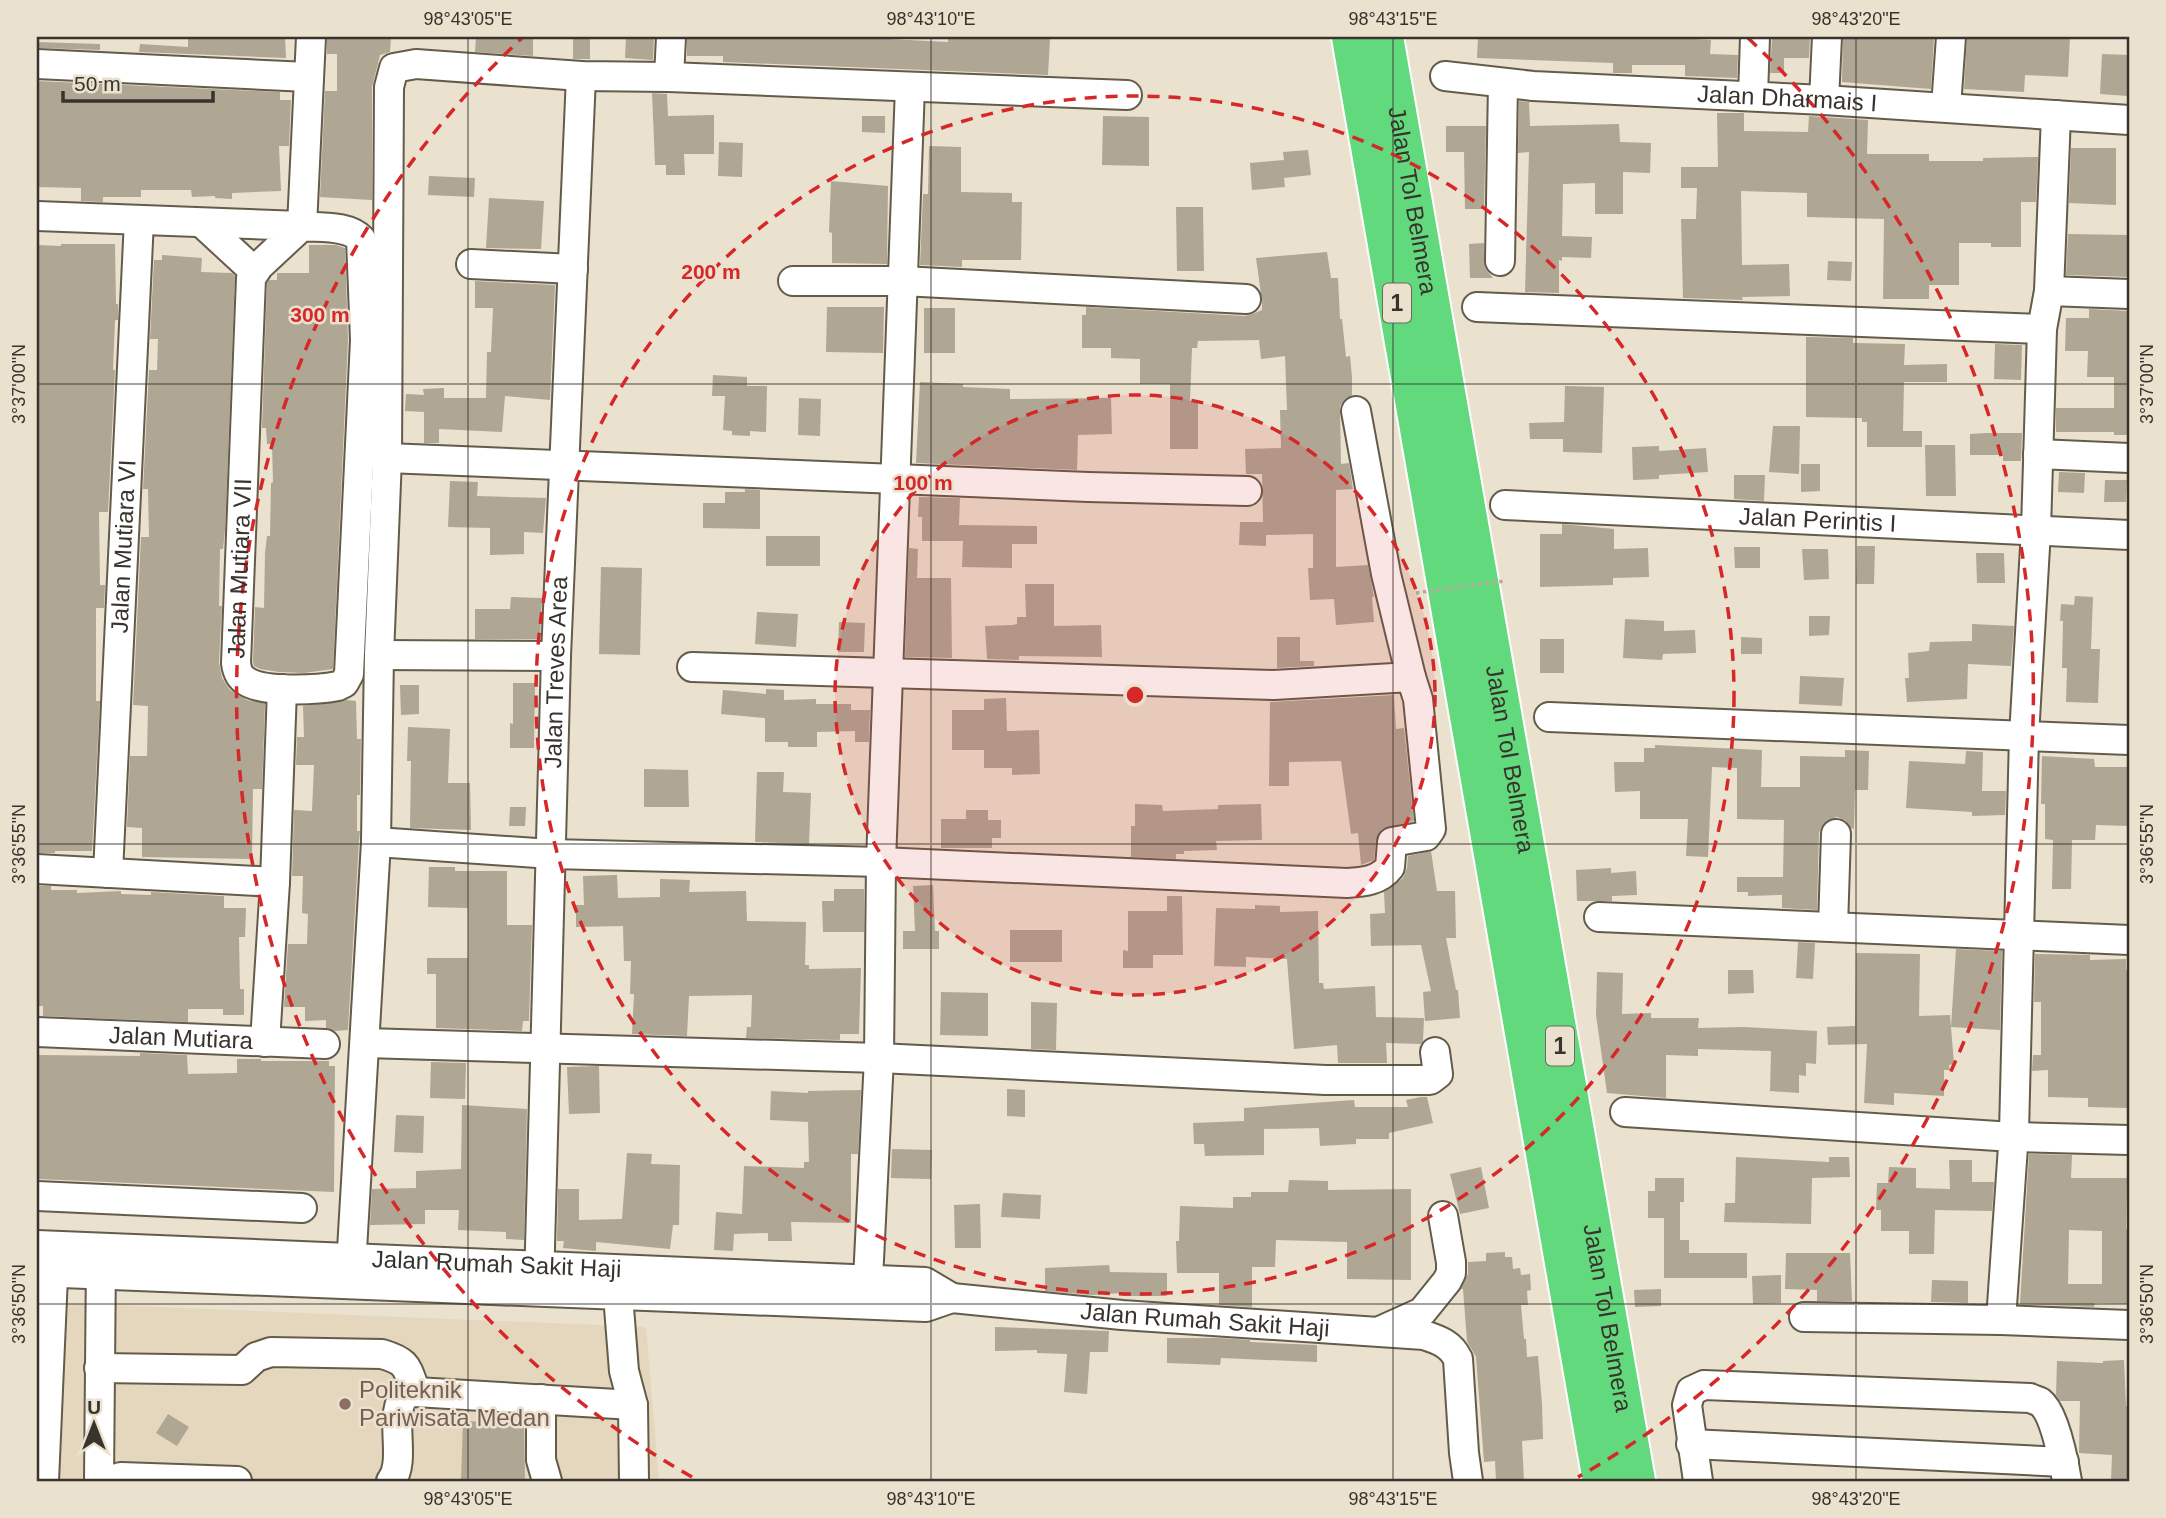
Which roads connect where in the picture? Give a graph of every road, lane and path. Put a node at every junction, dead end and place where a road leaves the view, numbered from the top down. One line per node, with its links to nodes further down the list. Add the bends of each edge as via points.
1 (311, 37): 11 (street)
2 (671, 37): 12 (street)
3 (1351, 37): 106 (highway, Jalan Tol Belmera / 1)
4 (1384, 37): 107 (highway, Jalan Tol Belmera / 1)
5 (1755, 37): 16 (street)
6 (1827, 37): 17 (street)
7 (1951, 37): 18 (street)
8 (37, 64): 11 (street)
9 (581, 76): 12 (street); 27 (street, Jalan Treves Area); 38 (street, via 416,64 394,68 389,87)
10 (1445, 76): 13 (street, Jalan Dharmais I)
11 (309, 77): 24 (street)
12 (669, 77): 14 (street)
13 (1503, 83): 16 (street, Jalan Dharmais I); 25 (street)
14 (911, 87): 15 (street); 30 (street)
15 (1127, 96)
16 (1753, 96): 17 (street, Jalan Dharmais I)
17 (1824, 100): 18 (street, Jalan Dharmais I)
18 (1946, 107): 19 (street, Jalan Dharmais I)
19 (2056, 115): 20 (street, Jalan Dharmais I); 31 (street)
20 (2129, 120)
21 (37, 216): 22 (street, Jalan Mutiara VII)
22 (139, 220): 23 (street, Jalan Mutiara VII); 62 (street, Jalan Mutiara VI)
23 (202, 223): 24 (street, Jalan Mutiara VII); 28 (street)
24 (302, 226): 28 (street); 53 (street, Jalan Mutiara VII, via 354,232 361,239 365,340 349,674 338,686)
25 (1500, 261)
26 (471, 264): 27 (street)
27 (573, 269): 40 (street, Jalan Treves Area)
28 (254, 271): 53 (street, Jalan Mutiara VII, via 236,663 239,676 249,683)
29 (793, 281): 30 (street)
30 (902, 281): 33 (street); 41 (street)
31 (2049, 291): 32 (street); 35 (street)
32 (2129, 294)
33 (1246, 299)
34 (1477, 307): 35 (street)
35 (2042, 330): 37 (street)
36 (1356, 411): 52 (street, via 1386,574)
37 (2038, 454): 39 (street); 44 (street)
38 (387, 458): 40 (street); 48 (street)
39 (2129, 458)
40 (566, 466): 41 (street); 49 (street, Jalan Treves Area)
41 (896, 478): 42 (street); 51 (street)
42 (1247, 491)
43 (1505, 505): 44 (street, Jalan Perintis I)
44 (2036, 530): 45 (street, Jalan Perintis I); 55 (street)
45 (2129, 535)
46 (1504, 581): 47 (path, bridge)
47 (1416, 593)
48 (379, 654): 49 (street); 58 (street)
49 (556, 656): 59 (street, Jalan Treves Area)
50 (692, 667): 51 (street)
51 (888, 674): 52 (street, via 1274,685); 60 (street)
52 (1411, 677): 60 (street, via 1418,699 1431,828 1421,838 1392,842 1390,867 1370,881)
53 (282, 689): 63 (street)
54 (1549, 717): 55 (street)
55 (2024, 736): 56 (street); 66 (street)
56 (2129, 740)
57 (1836, 834): 65 (street)
58 (376, 842): 59 (street); 70 (street)
59 (551, 854): 60 (street); 72 (street, Jalan Treves Area)
60 (881, 862): 74 (street)
61 (37, 869): 62 (street)
62 (108, 873): 63 (street)
63 (275, 881): 69 (street)
64 (1599, 917): 65 (street)
65 (1833, 927): 66 (street)
66 (2020, 936): 67 (street); 76 (street)
67 (2129, 940)
68 (37, 1032): 69 (street, Jalan Mutiara)
69 (265, 1042): 71 (street, Jalan Mutiara)
70 (365, 1043): 72 (street); 83 (street)
71 (325, 1044)
72 (545, 1046): 74 (street); 84 (street, Jalan Treves Area)
73 (1434, 1052): 74 (street, via 1438,1074 1430,1080 1325,1080)
74 (879, 1058): 85 (street)
75 (1625, 1112): 76 (street)
76 (2013, 1137): 77 (street); 89 (street)
77 (2129, 1140)
78 (37, 1196): 79 (street)
79 (302, 1208)
80 (1443, 1216): 91 (street, via 1451,1273 1422,1312)
81 (45, 1259): 82 (street, Jalan Rumah Sakit Haji); 98 (street)
82 (101, 1261): 83 (street, Jalan Rumah Sakit Haji); 92 (street)
83 (351, 1271): 84 (street, Jalan Rumah Sakit Haji)
84 (539, 1279): 86 (street, Jalan Rumah Sakit Haji)
85 (867, 1280): 86 (street, Jalan Rumah Sakit Haji); 87 (street, Jalan Rumah Sakit Haji, via 925,1282)
86 (619, 1282): 87 (street, Jalan Rumah Sakit Haji, via 926,1307); 95 (street, via 624,1371)
87 (952, 1298): 91 (street, Jalan Rumah Sakit Haji, via 1122,1315)
88 (1804, 1317): 89 (street)
89 (2001, 1320): 90 (street)
90 (2129, 1325)
91 (1380, 1331): 105 (street, Jalan Rumah Sakit Haji, via 1424,1335 1454,1349)
92 (99, 1368): 93 (street, via 242,1370 256,1357 271,1352 382,1354 399,1359); 99 (street)
93 (416, 1392): 94 (street); 102 (street, via 407,1393 399,1405 396,1471)
94 (541, 1399): 95 (street); 103 (street, via 541,1460)
95 (634, 1405): 104 (street)
96 (1691, 1444): 97 (street); 97 (street, via 1687,1398 1704,1385 2029,1398 2046,1408); 108 (street)
97 (2066, 1472)
98 (44, 1481)
99 (99, 1481)
100 (108, 1481): 101 (street, via 121,1477)
101 (237, 1481)
102 (391, 1481)
103 (547, 1481)
104 (634, 1481)
105 (1468, 1481)
106 (1602, 1481)
107 (1636, 1481)
108 (1698, 1481)

